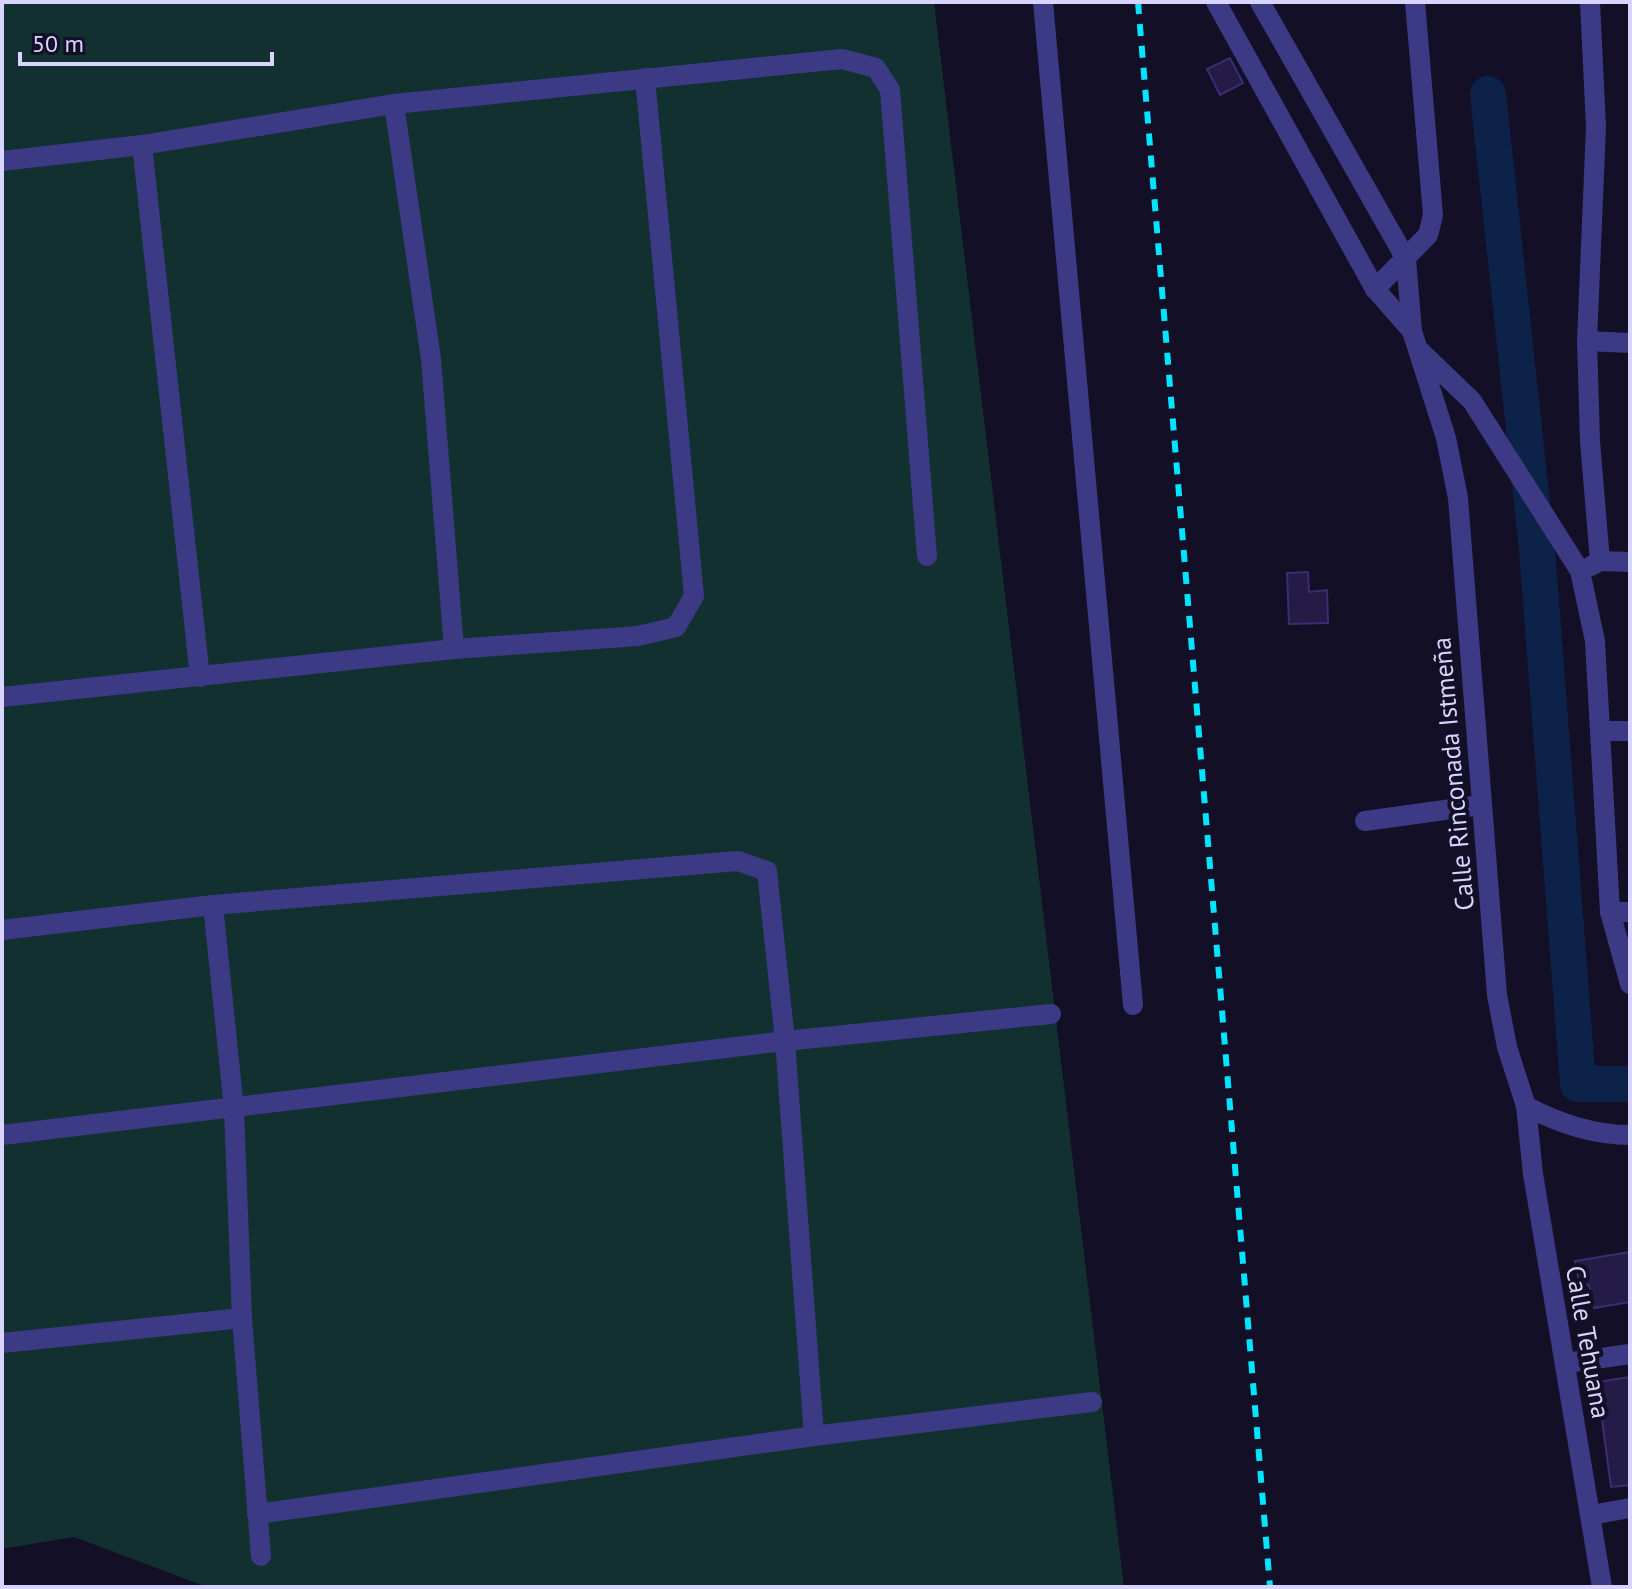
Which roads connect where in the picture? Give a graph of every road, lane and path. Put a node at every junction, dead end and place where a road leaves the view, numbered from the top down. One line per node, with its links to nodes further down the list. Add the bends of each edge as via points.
1 (1043, 2): 30 (street)
2 (1216, 2): 11 (street)
3 (1260, 2): 10 (street)
4 (1415, 2): 10 (street, via 1433,215 1428,235)
5 (1590, 2): 13 (street, via 1596,127)
6 (645, 78): 7 (street); 15 (street, via 842,59 876,68 890,90); 19 (street, via 694,596 676,627 638,636)
7 (394, 104): 8 (street); 19 (street, via 431,359)
8 (142, 145): 9 (street); 20 (street)
9 (2, 161)
10 (1406, 259): 11 (street); 12 (street)
11 (1375, 289): 12 (street)
12 (1415, 340): 18 (street, via 1472,401); 24 (street, Calle Rinconada Istmeña, via 1446,438 1458,498)
13 (1587, 341): 14 (street); 16 (street)
14 (1630, 343)
15 (927, 556)
16 (1600, 561): 17 (street); 18 (street)
17 (1630, 562)
18 (1580, 571): 22 (street, via 1595,641)
19 (454, 649): 20 (street)
20 (200, 677): 21 (street)
21 (2, 697)
22 (1601, 731): 23 (street); 27 (street)
23 (1630, 731)
24 (1481, 805): 25 (street); 33 (street, Calle Rinconada Istmeña, via 1497,995)
25 (1365, 821)
26 (213, 905): 28 (street); 32 (street, via 738,861 767,871); 34 (street)
27 (1620, 912): 29 (street)
28 (2, 930)
29 (1630, 984)
30 (1133, 1005)
31 (1051, 1014): 32 (street)
32 (785, 1041): 34 (street); 42 (street)
33 (1526, 1106): 36 (street, via 1554,1121); 40 (street, Calle Tehuana)
34 (234, 1109): 35 (street); 37 (street)
35 (2, 1135)
36 (1630, 1135)
37 (242, 1318): 38 (street); 44 (street)
38 (2, 1343)
39 (1630, 1354): 40 (street)
40 (1566, 1363): 45 (street, Calle Tehuana)
41 (1092, 1402): 42 (street)
42 (814, 1436): 44 (street)
43 (1630, 1508): 45 (street)
44 (257, 1514): 46 (street)
45 (1591, 1515): 47 (street, Calle Tehuana)
46 (261, 1556)
47 (1602, 1587)

